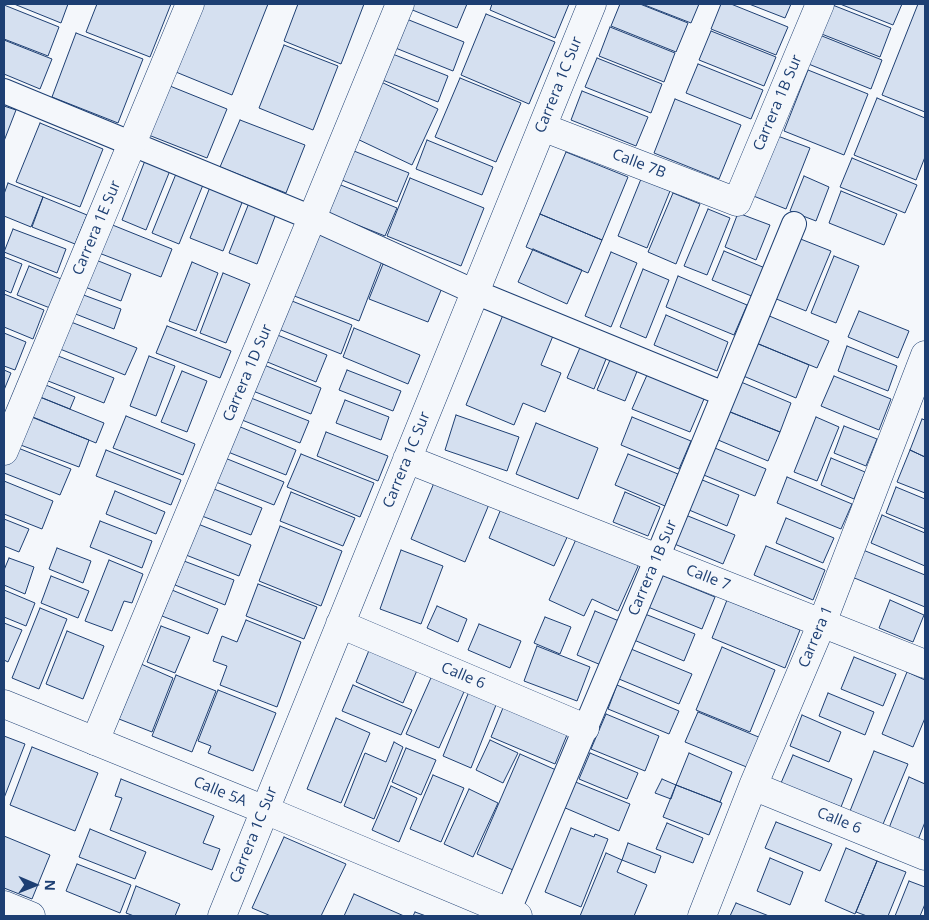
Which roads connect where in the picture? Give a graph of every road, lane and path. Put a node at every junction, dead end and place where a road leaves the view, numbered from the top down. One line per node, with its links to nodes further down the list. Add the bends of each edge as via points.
1 (190, 4): 7 (street, Carrera 1E Sur)
2 (400, 4): 9 (street, Carrera 1D Sur)
3 (592, 4): 6 (street, Carrera 1C Sur)
4 (820, 4): 8 (street, Carrera 1B Sur)
5 (4, 91): 7 (street)
6 (542, 126): 8 (street, Calle 7B); 11 (street, Carrera 1C Sur)
7 (132, 144): 9 (street); 14 (street, Carrera 1E Sur)
8 (737, 202)
9 (312, 218): 11 (street); 22 (street, Carrera 1D Sur)
10 (794, 224): 13 (street, Carrera 1B Sur)
11 (475, 292): 13 (street); 15 (street, Carrera 1C Sur)
12 (925, 355): 17 (street, Carrera 1)
13 (724, 394): 16 (street, Carrera 1B Sur)
14 (4, 451)
15 (407, 459): 16 (street, Calle 7); 18 (street, Carrera 1C Sur)
16 (657, 558): 17 (street, Calle 7); 21 (street, Carrera 1B Sur)
17 (822, 623): 19 (street, Calle 7); 23 (street, Carrera 1)
18 (340, 624): 21 (street, Calle 6); 24 (street, Carrera 1C Sur)
19 (925, 664)
20 (4, 704): 22 (street, Calle 5A)
21 (586, 728): 27 (street, Carrera 1B Sur)
22 (95, 741): 24 (street, Calle 5A)
23 (753, 786): 25 (street, Calle 6); 30 (street, Carrera 1)
24 (265, 810): 27 (street, Calle 5A); 29 (street, Carrera 1C Sur)
25 (925, 856)
26 (4, 905): 28 (street)
27 (513, 914)
28 (31, 916)
29 (222, 916)
30 (702, 916)

